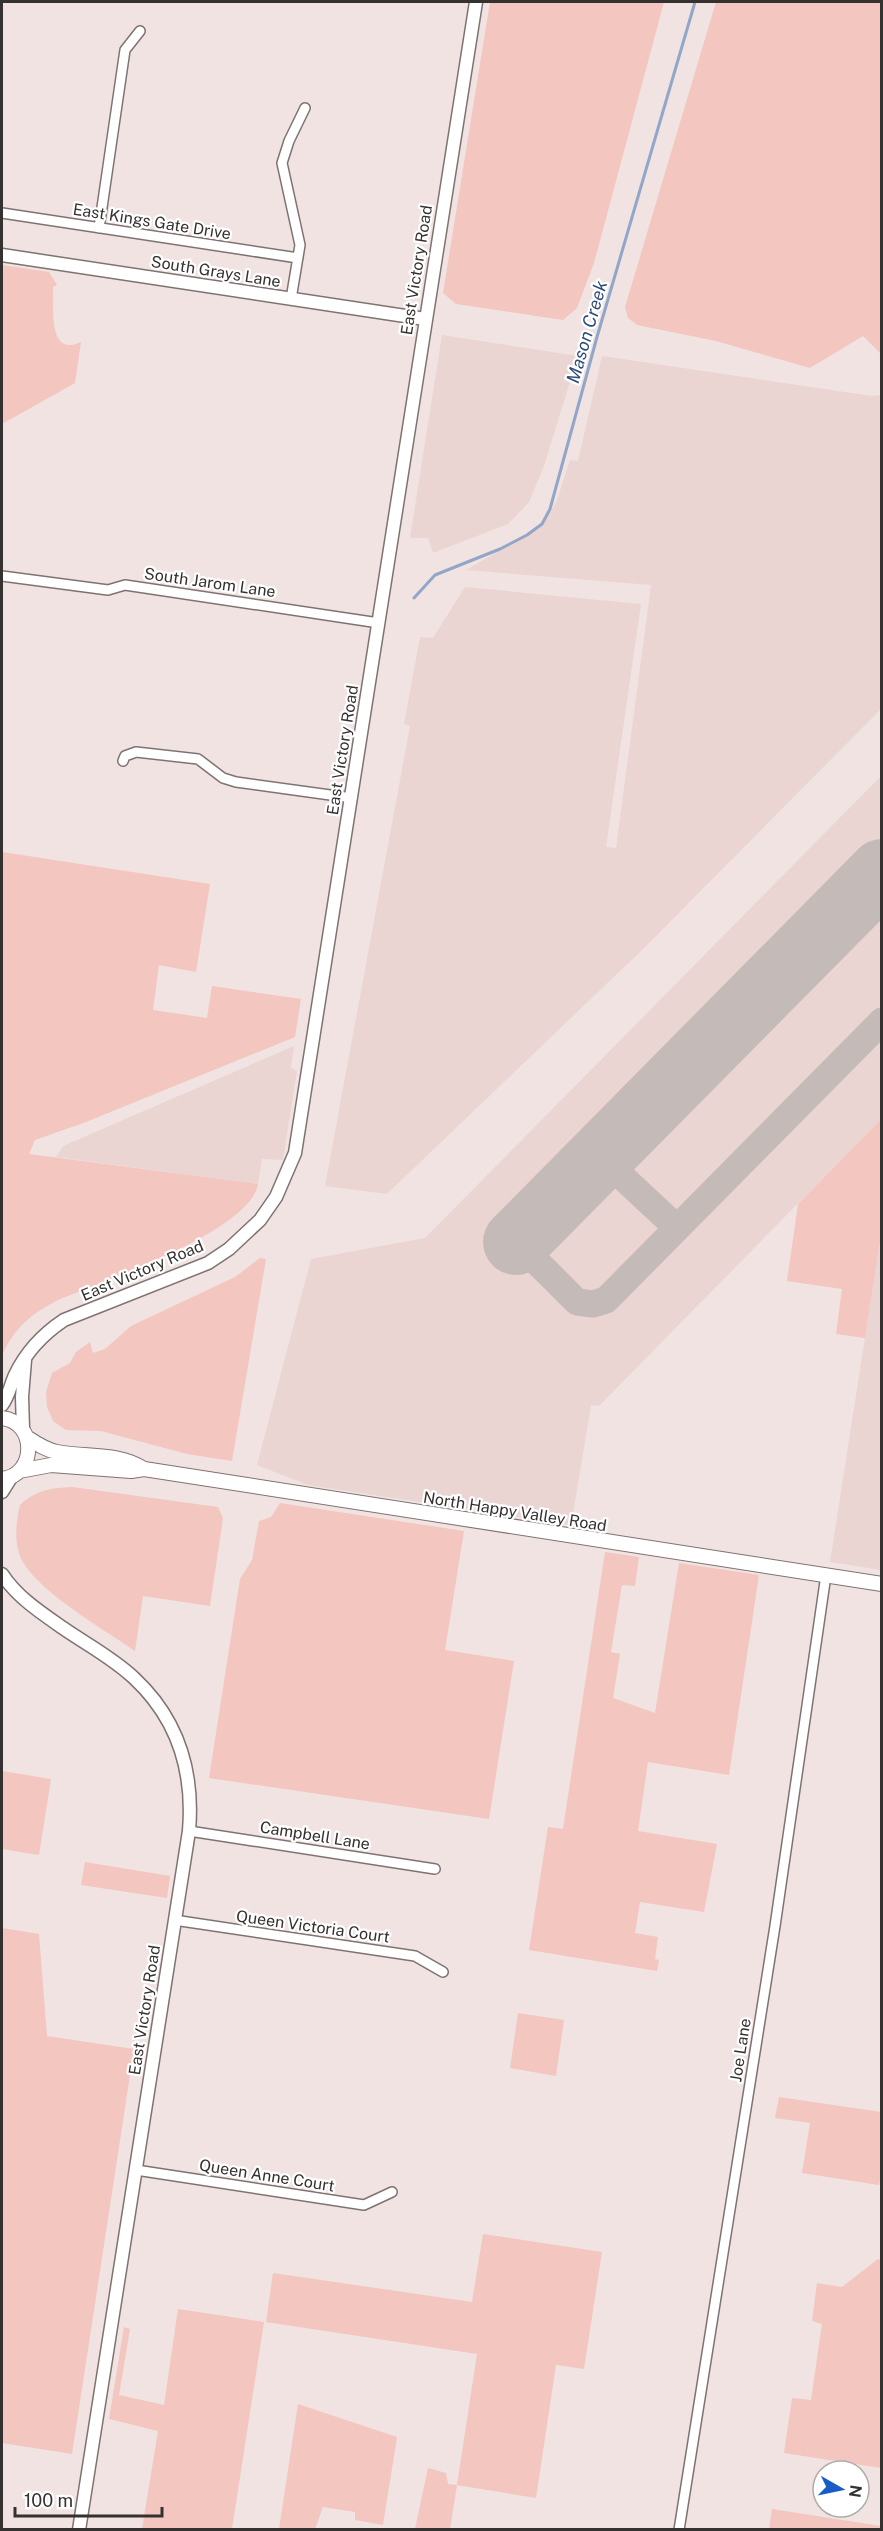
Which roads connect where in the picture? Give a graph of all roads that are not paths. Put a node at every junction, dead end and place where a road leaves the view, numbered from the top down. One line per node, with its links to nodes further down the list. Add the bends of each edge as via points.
1 (476, 2): 9 (street, East Victory Road)
2 (140, 31): 5 (street, via 125,50)
3 (305, 108): 7 (street, via 282,163 297,226)
4 (2, 213): 5 (street, East Kings Gate Drive)
5 (99, 228): 7 (street, East Kings Gate Drive)
6 (2, 255): 8 (street, South Grays Lane)
7 (298, 258): 8 (street)
8 (291, 299): 9 (street, South Grays Lane)
9 (425, 319): 11 (street, East Victory Road)
10 (2, 576): 11 (street, South Jarom Lane, via 108,591 125,585)
11 (379, 623): 13 (street, East Victory Road)
12 (123, 761): 13 (street, via 136,752 198,759 223,778 236,782)
13 (352, 798): 14 (street, East Victory Road, via 295,1153 276,1197 240,1240 214,1258 64,1320 45,1332)
14 (25, 1360): 15 (street, East Victory Road); 17 (street)
15 (2, 1405)
16 (2, 1418): 17 (main road, North Happy Valley Road, via 16,1422)
17 (25, 1434): 18 (main road, North Happy Valley Road, via 43,1448 56,1452 117,1458); 19 (main road, via 28,1458)
18 (144, 1469): 19 (main road, North Happy Valley Road, via 131,1472 68,1465); 22 (main road, North Happy Valley Road)
19 (11, 1476): 20 (street)
20 (2, 1492)
21 (2, 1574): 24 (street, East Victory Road, via 28,1603 132,1676 164,1713 185,1759 191,1806)
22 (826, 1575): 23 (main road, North Happy Valley Road); 31 (street, Joe Lane, via 775,1926)
23 (882, 1584)
24 (189, 1831): 25 (street, Campbell Lane); 26 (street, East Victory Road)
25 (435, 1869)
26 (174, 1920): 27 (street, Queen Victoria Court, via 415,1956); 28 (street, East Victory Road)
27 (443, 1972)
28 (136, 2170): 29 (street, Queen Anne Court, via 364,2205); 30 (street, East Victory Road)
29 (392, 2192)
30 (80, 2529)
31 (679, 2529)

